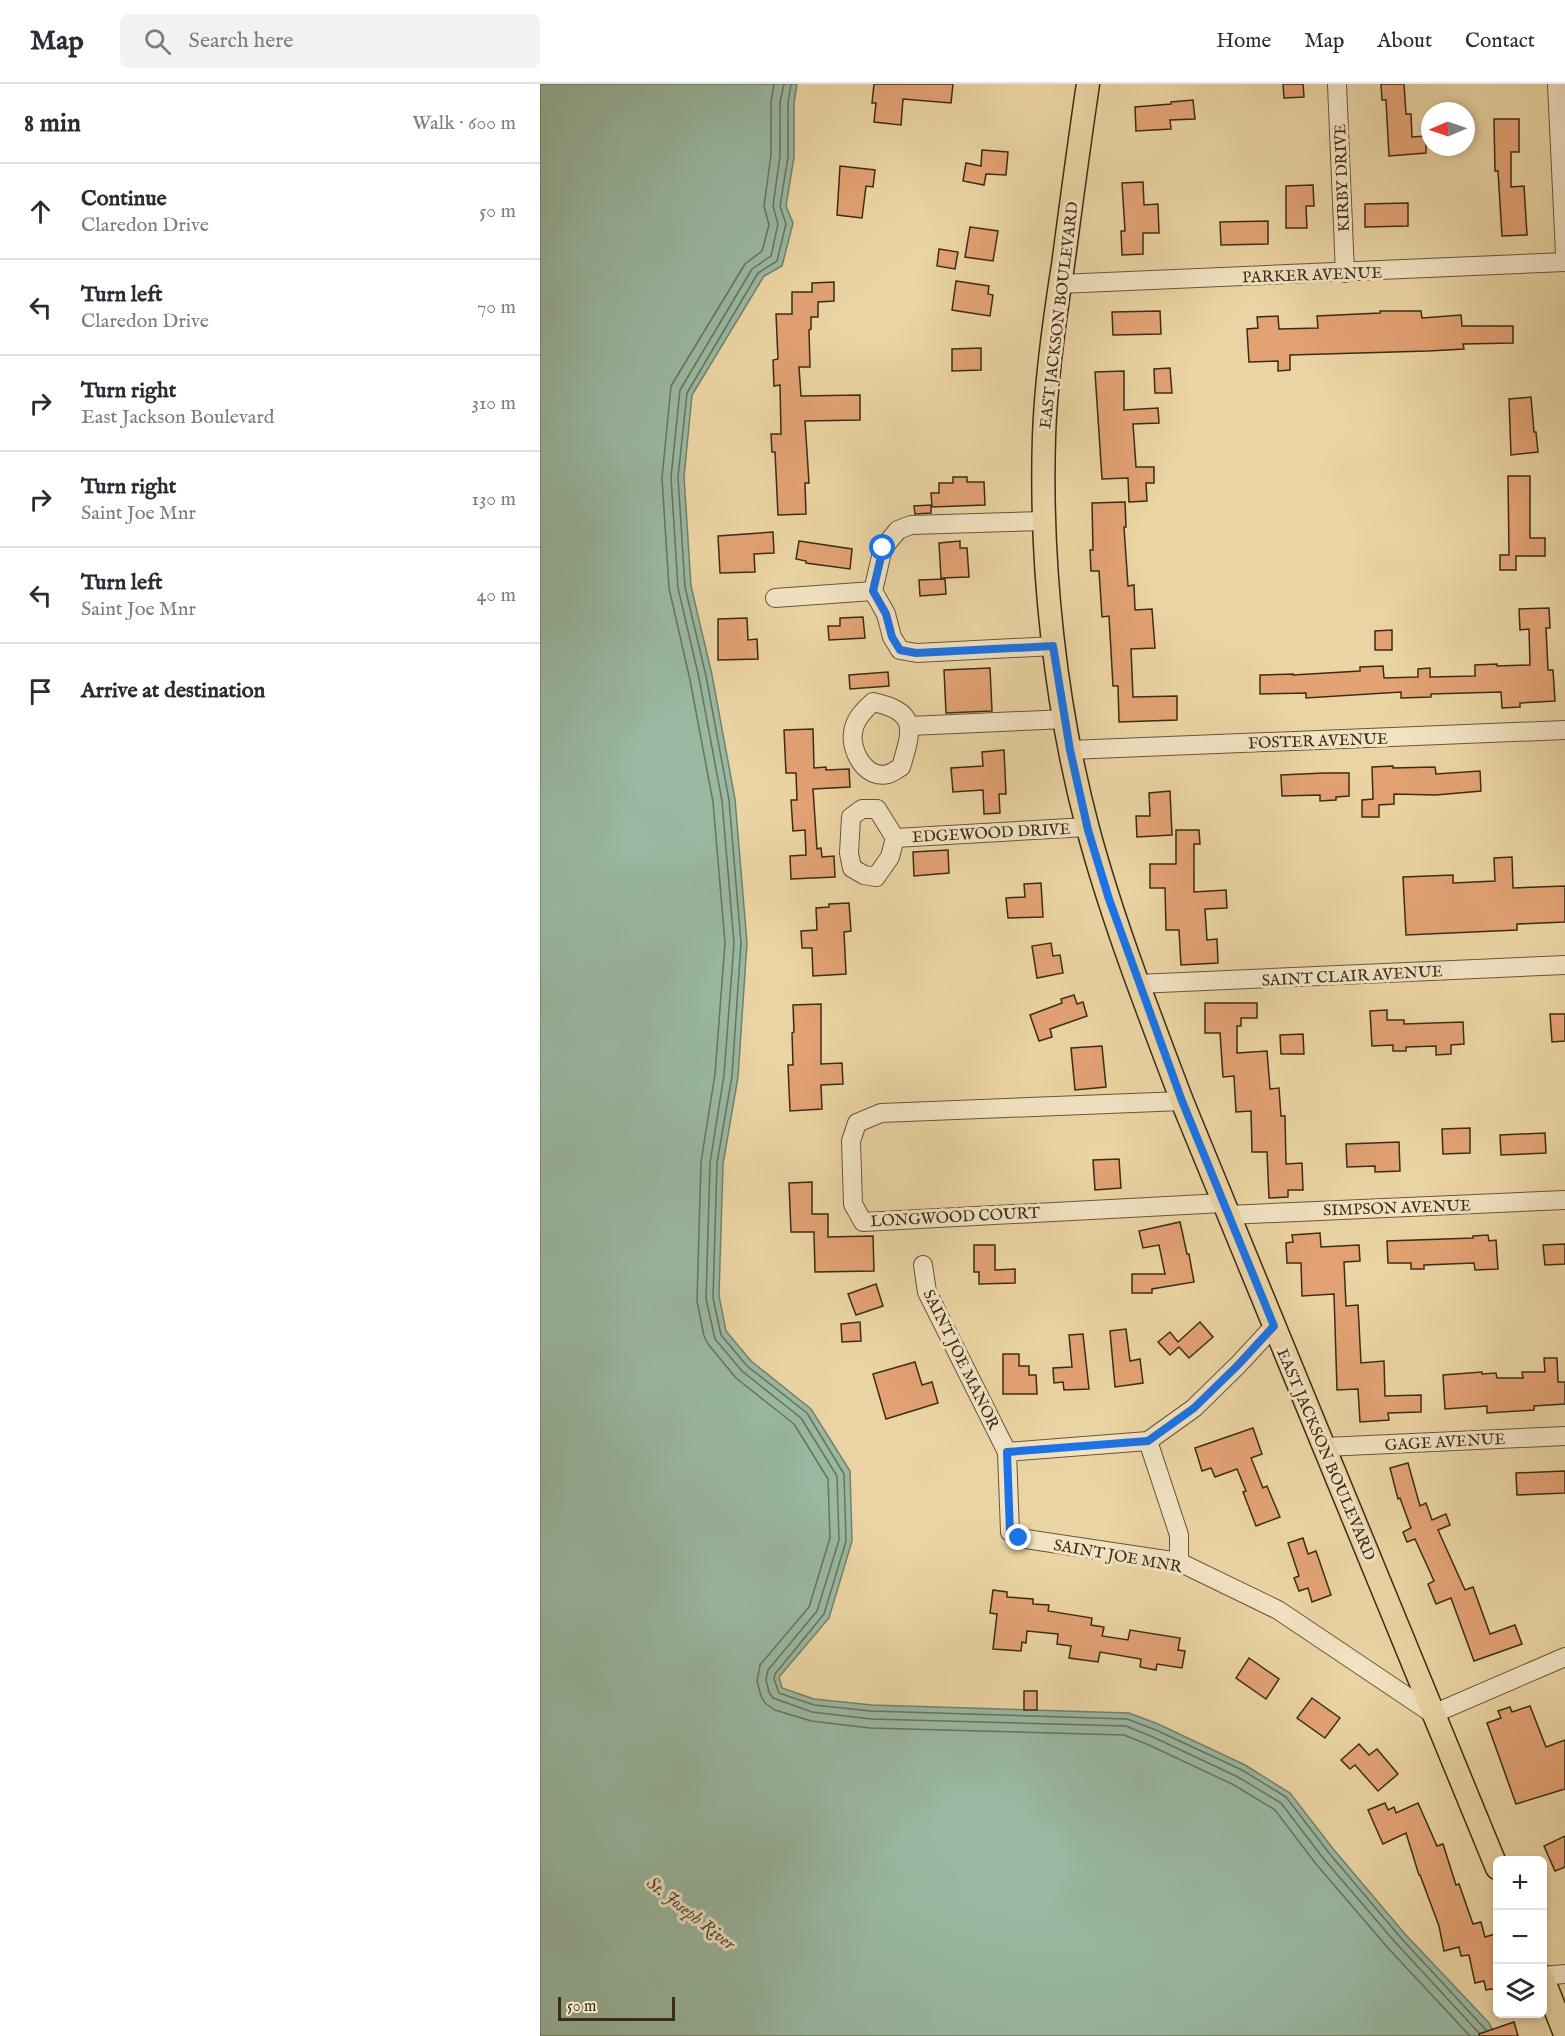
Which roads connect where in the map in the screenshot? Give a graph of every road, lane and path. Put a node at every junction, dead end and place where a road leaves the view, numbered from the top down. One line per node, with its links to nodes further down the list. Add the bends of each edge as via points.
1 (1088, 84): 7 (main road, EAST JACKSON BOULEVARD)
2 (1337, 84): 6 (street, KIRBY DRIVE)
3 (1557, 84): 4 (street)
4 (1565, 254)
5 (1565, 262): 6 (street, PARKER AVENUE)
6 (1345, 273): 7 (street, PARKER AVENUE)
7 (1060, 284): 8 (main road, EAST JACKSON BOULEVARD, via 1044,432)
8 (1044, 521): 9 (street, via 911,525 898,530 883,548); 11 (main road, EAST JACKSON BOULEVARD)
9 (873, 591): 10 (street); 11 (street, via 900,650 916,653)
10 (775, 598)
11 (1053, 646): 12 (main road, EAST JACKSON BOULEVARD)
12 (1065, 719): 13 (street); 15 (main road, EAST JACKSON BOULEVARD)
13 (910, 726)
14 (1565, 730): 15 (street, FOSTER AVENUE)
15 (1070, 750): 16 (main road, EAST JACKSON BOULEVARD)
16 (1087, 827): 17 (street, EDGEWOOD DRIVE); 19 (main road, EAST JACKSON BOULEVARD)
17 (895, 838)
18 (1565, 965): 19 (street, SAINT CLAIR AVENUE)
19 (1138, 984): 20 (main road, EAST JACKSON BOULEVARD)
20 (1182, 1101): 22 (main road, EAST JACKSON BOULEVARD); 22 (street, LONGWOOD COURT, via 881,1113 858,1123 851,1142 853,1204 863,1222)
21 (1565, 1200): 22 (street, SIMPSON AVENUE)
22 (1226, 1209): 24 (main road, EAST JACKSON BOULEVARD)
23 (923, 1265): 28 (street, SAINT JOE MANOR, via 927,1292)
24 (1274, 1326): 26 (street, via 1194,1408); 27 (main road, EAST JACKSON BOULEVARD)
25 (1565, 1436): 27 (street, GAGE AVENUE)
26 (1148, 1441): 28 (street); 29 (street, via 1179,1535)
27 (1325, 1447): 31 (main road, EAST JACKSON BOULEVARD)
28 (1007, 1452): 29 (street, SAINT JOE MNR, via 1010,1533 1019,1538)
29 (1179, 1562): 31 (street, SAINT JOE MNR, via 1278,1610)
30 (1565, 1657): 31 (street)
31 (1433, 1714): 32 (main road, EAST JACKSON BOULEVARD)
32 (1493, 1858)
33 (1565, 1974): 34 (street)
34 (1547, 1976)
35 (1547, 1989): 36 (main road)
36 (1565, 2034)

